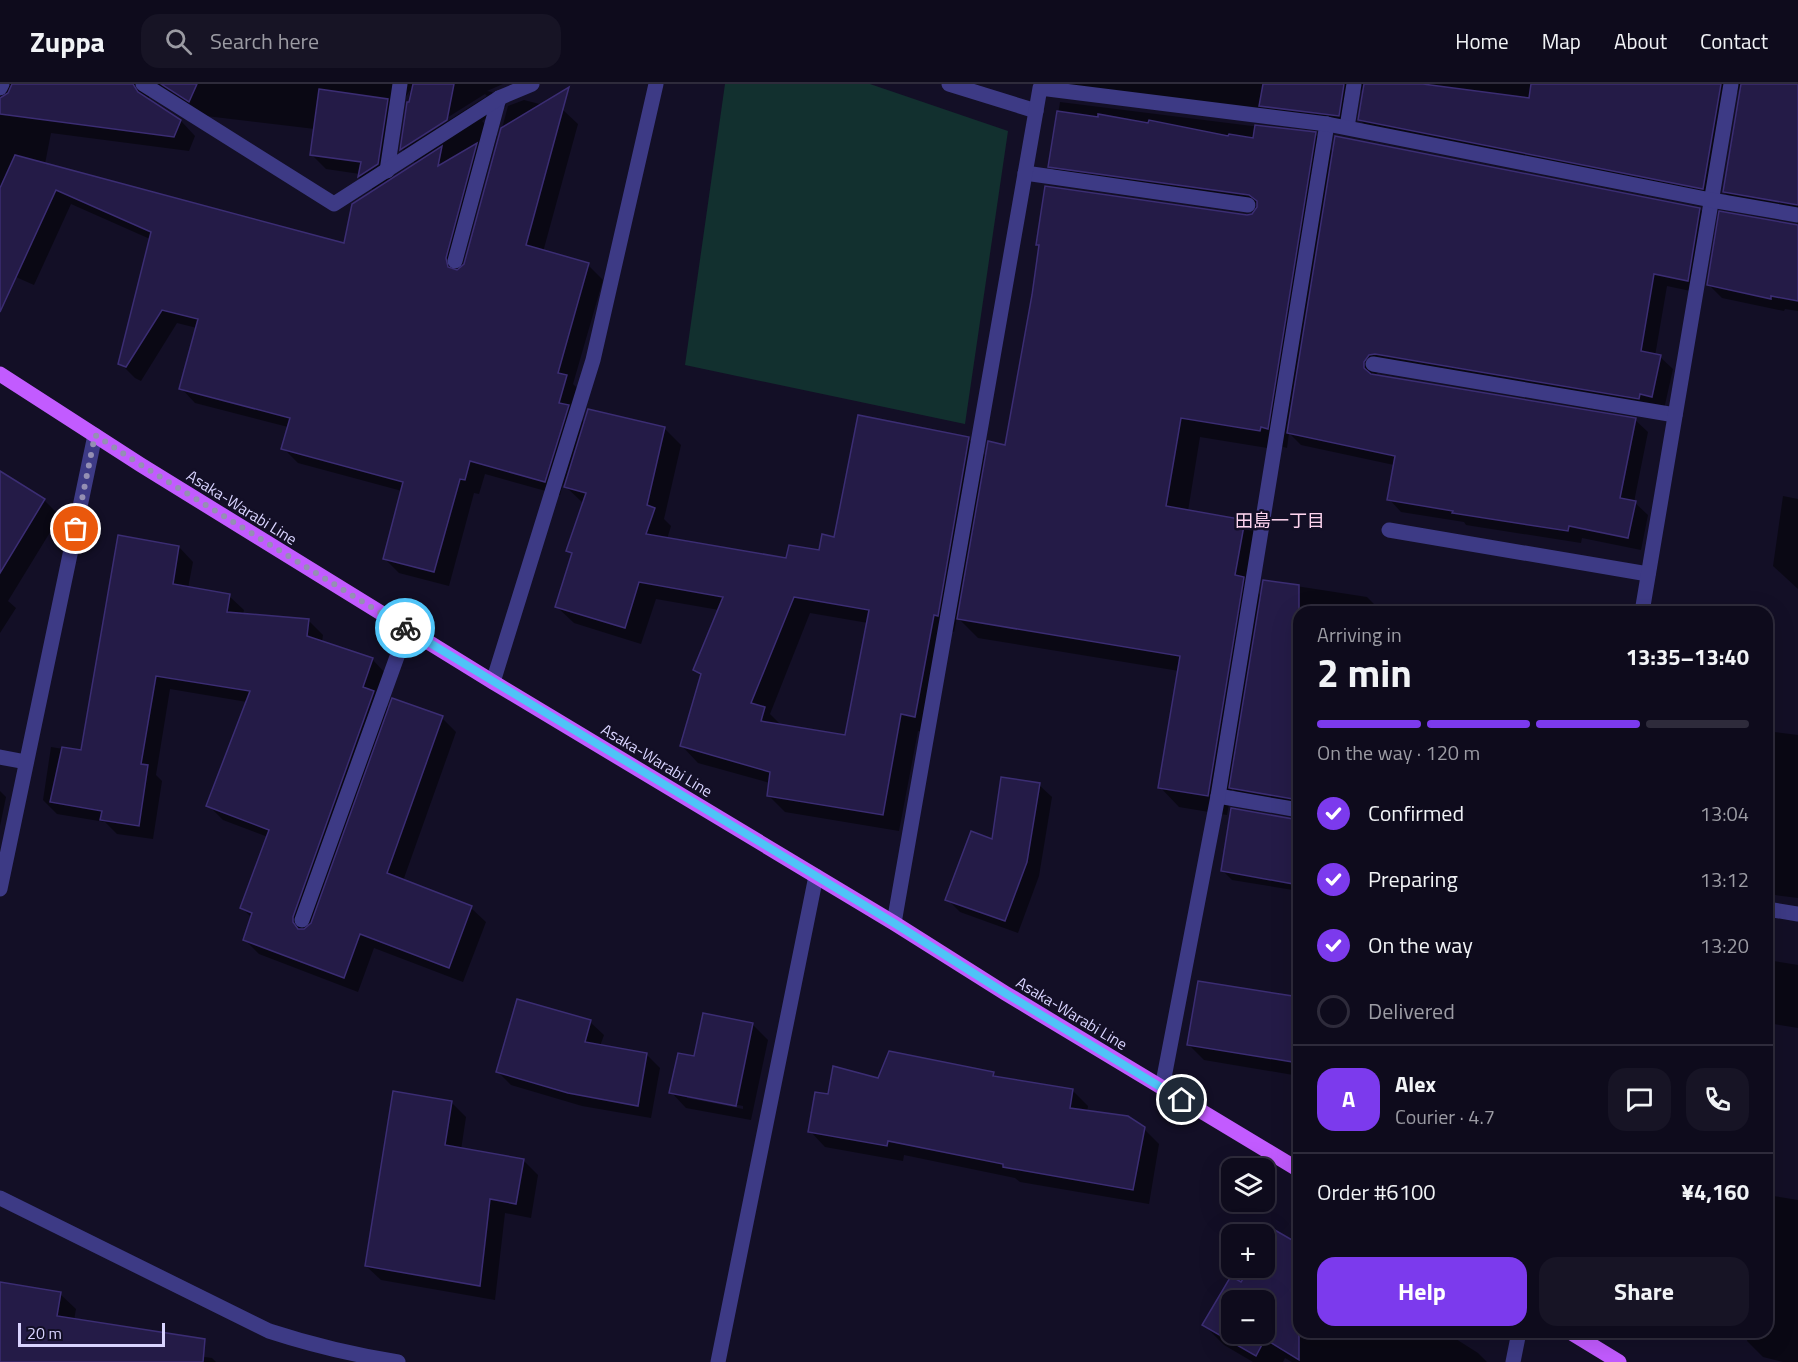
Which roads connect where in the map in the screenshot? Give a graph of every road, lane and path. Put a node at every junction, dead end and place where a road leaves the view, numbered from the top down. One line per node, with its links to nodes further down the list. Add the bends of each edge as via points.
1 (143, 84): 13 (street, via 334,204)
2 (400, 84): 13 (street)
3 (532, 84): 9 (street)
4 (656, 84): 27 (street, via 592,360)
5 (949, 84): 10 (street)
6 (1354, 84): 12 (street)
7 (1731, 84): 15 (street)
8 (1040, 86): 10 (street); 11 (street)
9 (499, 98): 13 (street); 18 (street)
10 (1036, 111): 14 (street)
11 (1327, 124): 12 (street); 30 (street)
12 (1347, 128): 15 (street)
13 (387, 171)
14 (1025, 173): 16 (street); 37 (street)
15 (1712, 200): 17 (street); 21 (street)
16 (1248, 205)
17 (1798, 214)
18 (455, 261)
19 (1373, 364): 21 (street)
20 (0, 374): 22 (main road, Asaka-Warabi Line)
21 (1675, 416): 24 (street)
22 (95, 435): 26 (main road, Asaka-Warabi Line); 29 (street)
23 (1389, 530): 24 (street)
24 (1648, 574): 25 (street)
25 (1643, 606)
26 (407, 629): 27 (main road, Asaka-Warabi Line); 36 (street)
27 (493, 682): 32 (main road, Asaka-Warabi Line)
28 (0, 757): 29 (street)
29 (27, 762): 33 (street)
30 (1218, 796): 31 (street); 38 (street)
31 (1293, 809)
32 (816, 876): 37 (main road, Asaka-Warabi Line); 45 (street)
33 (0, 889)
34 (1773, 910): 35 (street)
35 (1798, 914)
36 (302, 920)
37 (894, 923): 38 (main road, Asaka-Warabi Line)
38 (1162, 1088): 39 (main road, Asaka-Warabi Line)
39 (1293, 1166)
40 (0, 1198): 43 (street, via 269,1331)
41 (1519, 1338): 46 (street)
42 (1580, 1338): 47 (main road)
43 (350, 1358): 44 (street)
44 (398, 1362)
45 (718, 1362)
46 (1513, 1362)
47 (1619, 1362)

